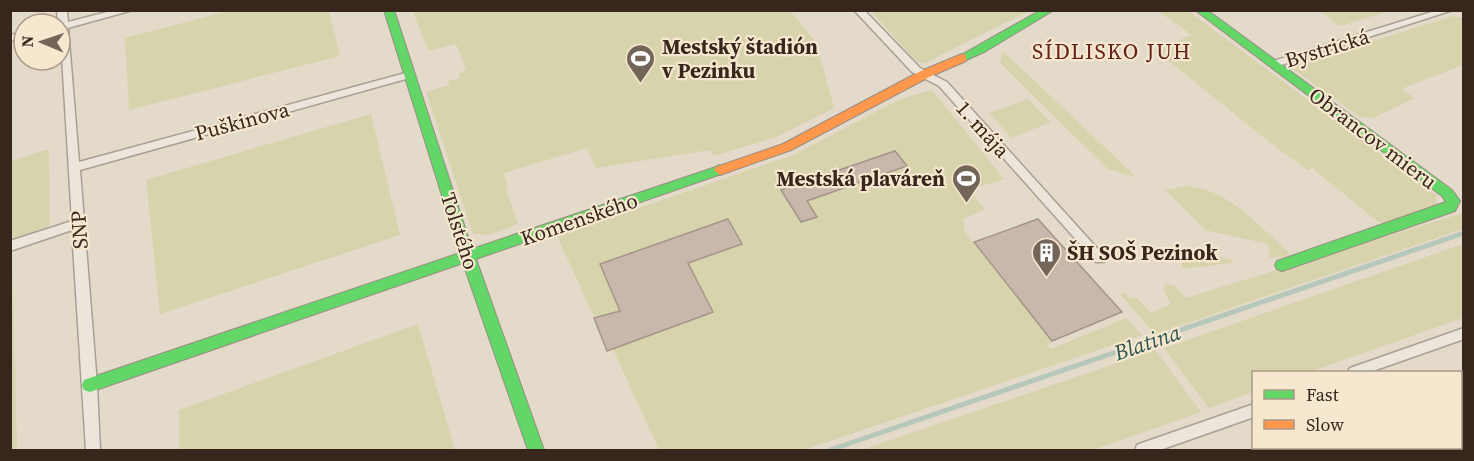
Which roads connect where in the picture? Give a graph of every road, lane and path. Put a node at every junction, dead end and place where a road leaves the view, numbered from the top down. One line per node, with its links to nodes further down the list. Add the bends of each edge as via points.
1 (129, 10): 7 (street)
2 (389, 10): 10 (street, Tolstého)
3 (858, 10): 11 (street, 1. mája)
4 (1049, 10): 11 (street, Komenského, via 982,49)
5 (1200, 10): 8 (street, Obrancov mieru)
6 (1449, 10): 8 (street, Bystrická)
7 (72, 24)
8 (1274, 64): 17 (street, Obrancov mieru, via 1454,201 1450,207)
9 (66, 72): 12 (street, SNP)
10 (409, 75): 12 (street, Puškinova); 15 (street, Tolstého)
11 (925, 75): 15 (street, Komenského, via 787,147); 16 (street, 1. mája, via 943,84)
12 (74, 167): 13 (street, SNP)
13 (78, 224): 14 (street); 20 (street, SNP)
14 (10, 246)
15 (468, 257): 20 (street, Komenského); 23 (street, Tolstého)
16 (1100, 259)
17 (1282, 265)
18 (1464, 333): 19 (street)
19 (1358, 371)
20 (90, 385): 22 (street, SNP)
21 (1252, 411): 24 (street)
22 (93, 450)
23 (536, 450)
24 (1142, 450)

